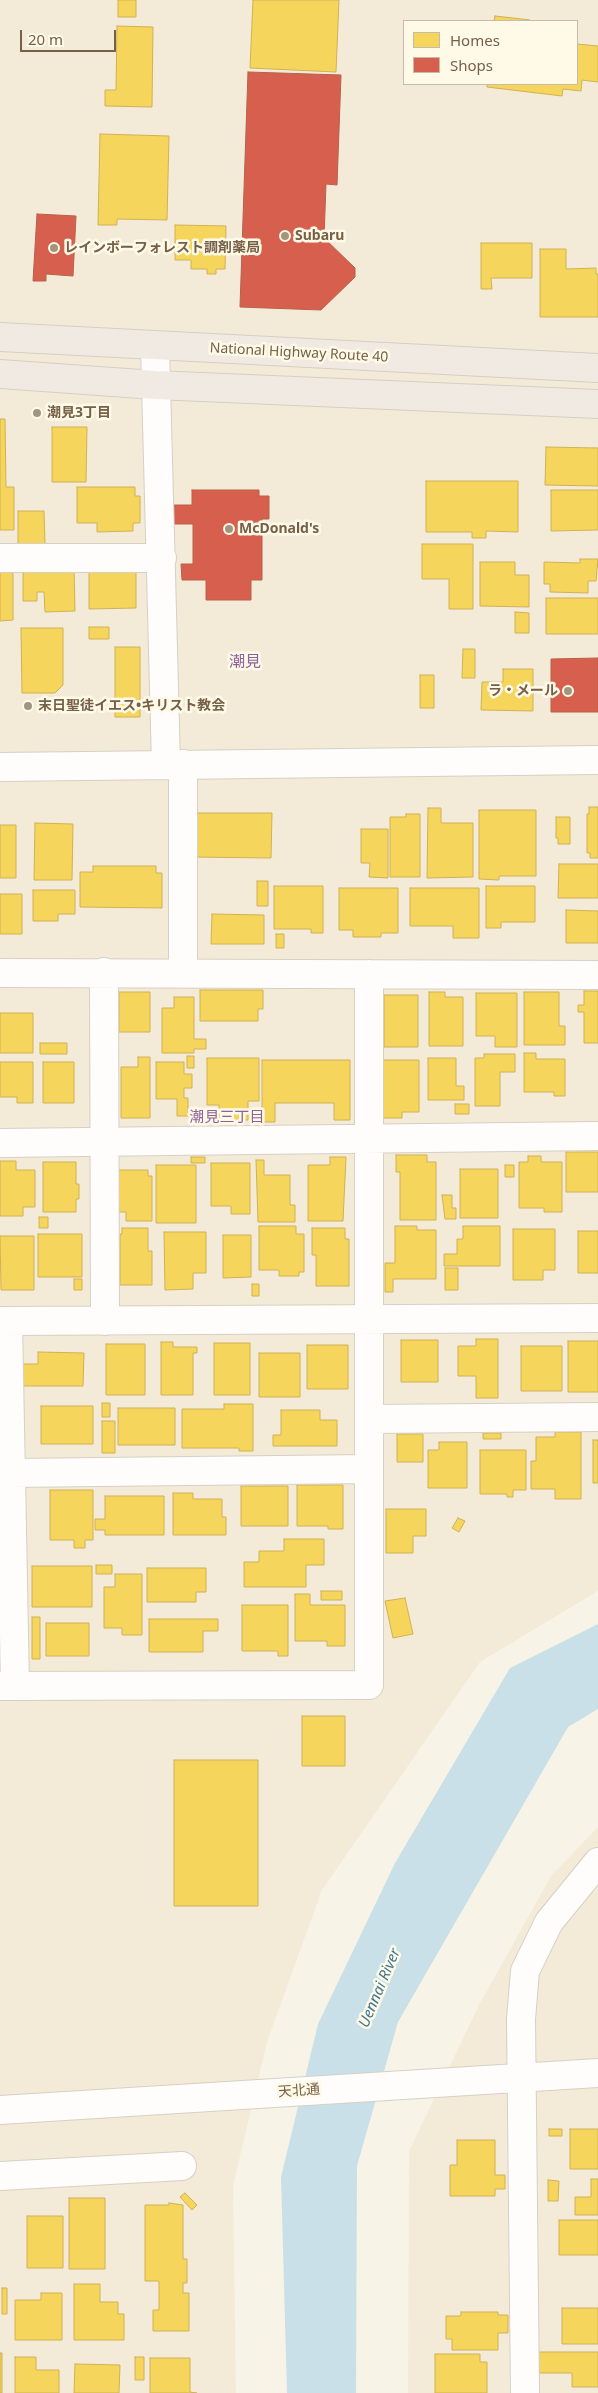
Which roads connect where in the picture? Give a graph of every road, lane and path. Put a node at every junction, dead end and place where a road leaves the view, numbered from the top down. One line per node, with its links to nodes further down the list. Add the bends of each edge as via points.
1 (0, 337): 2 (highway, National Highway Route 40)
2 (155, 346): 3 (highway, National Highway Route 40); 5 (street)
3 (598, 368)
4 (0, 374): 5 (highway)
5 (155, 385): 6 (highway); 8 (street)
6 (598, 404)
7 (0, 558): 8 (street)
8 (162, 558): 10 (street)
9 (598, 760): 10 (street)
10 (175, 764): 11 (street); 14 (street)
11 (0, 768)
12 (104, 972): 13 (street); 14 (street); 19 (street)
13 (0, 973)
14 (183, 973): 15 (street)
15 (369, 974): 16 (street); 18 (street)
16 (598, 975)
17 (598, 1136): 18 (street)
18 (369, 1140): 19 (street); 22 (street)
19 (105, 1142): 20 (street); 24 (street)
20 (0, 1143)
21 (598, 1318): 22 (street)
22 (369, 1319): 24 (street); 26 (street)
23 (4, 1320): 24 (street); 28 (street)
24 (105, 1320)
25 (598, 1417): 26 (street)
26 (369, 1419): 27 (street)
27 (369, 1469): 28 (street); 30 (street, via 369,1685)
28 (10, 1473): 29 (street)
29 (6, 1564): 30 (street)
30 (7, 1686)
31 (598, 1862): 33 (street, via 549,1922 525,1971 521,2018)
32 (598, 2073): 33 (street, 天北通)
33 (522, 2078): 34 (street, 天北通); 37 (street)
34 (0, 2110)
35 (182, 2166): 36 (street)
36 (0, 2176)
37 (525, 2393)

